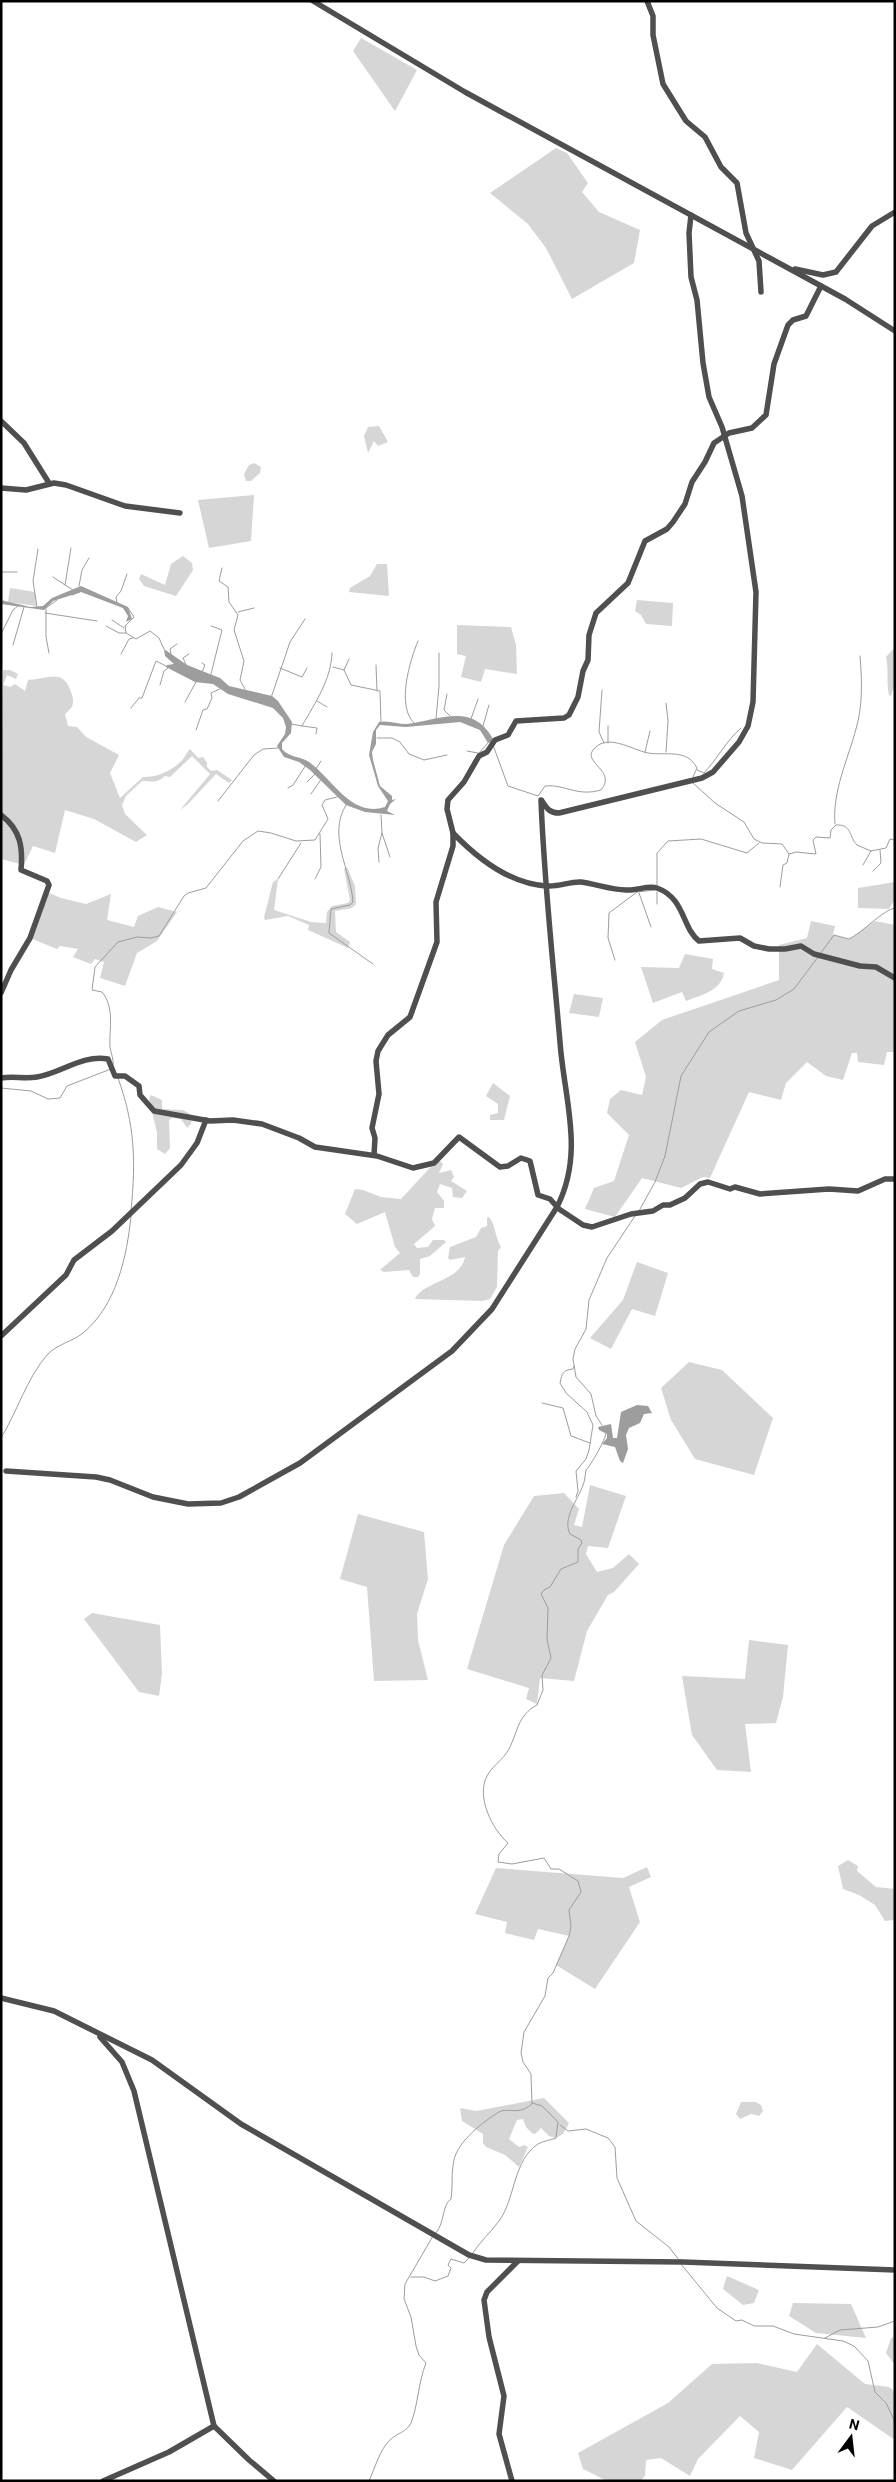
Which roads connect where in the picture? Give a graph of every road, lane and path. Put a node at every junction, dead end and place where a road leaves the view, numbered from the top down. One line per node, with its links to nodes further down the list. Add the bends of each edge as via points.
1 (313, 1): 4 (street, via 465,92)
2 (647, 1): 5 (street, via 653,16 653,35 664,84 686,121 705,137 721,167 736,183 743,223)
3 (895, 212): 6 (street, via 872,226 841,267 831,274)
4 (691, 215): 5 (street); 11 (street, via 691,278 697,300 703,363 709,397)
5 (754, 250): 6 (street); 8 (street, via 759,261)
6 (788, 268): 7 (street)
7 (821, 286): 9 (street); 11 (street, via 806,316 788,325 774,364 766,415 752,428)
8 (761, 292)
9 (895, 331)
10 (1, 422): 12 (street, via 24,442)
11 (724, 436): 16 (street, via 714,442 684,504 667,529 645,541 628,583 596,613 589,635 588,660 570,715 516,720 506,738 491,743 448,800); 17 (street, via 742,496 756,592 753,702 748,726 739,742 713,772 702,778 559,813 547,809 541,800)
12 (49, 483): 13 (street, via 26,490); 14 (street, via 125,506)
13 (1, 488)
14 (180, 513)
15 (1, 815): 19 (street, via 13,826 22,848 21,870 47,881 49,885 30,938)
16 (453, 833): 17 (street, via 473,853 508,876); 22 (street, via 453,846 436,902 438,935 429,967 418,988 410,1017 388,1035 378,1051 379,1094 372,1128)
17 (546, 886): 18 (street, via 580,882 628,890 658,889 674,900 699,941 740,938 754,946 769,949 801,946 814,954 876,967); 24 (street, via 562,1066 572,1126 564,1192)
18 (895, 978)
19 (1, 993)
20 (1, 1078): 21 (street, via 37,1077 79,1061 108,1058 115,1076 125,1076 139,1086 140,1094 154,1111)
21 (206, 1120): 22 (street, via 262,1124 320,1149); 25 (street, via 197,1143 181,1165 112,1231 74,1260 66,1275)
22 (374, 1156): 24 (street, via 413,1168 422,1167 444,1155 459,1137 500,1167 521,1158 530,1161 538,1195 550,1199)
23 (895, 1179): 24 (street, via 858,1191 830,1189 766,1194 708,1182 695,1187 685,1198 653,1212 631,1214 592,1227 583,1225)
24 (557, 1207): 26 (street, via 492,1309 452,1351 300,1464 239,1497 221,1503 188,1504 152,1497 96,1477)
25 (1, 1336)
26 (6, 1471)
27 (1, 1998): 28 (street, via 54,2011)
28 (97, 2033): 29 (street, via 152,2060 242,2124 469,2255 486,2260); 31 (street, via 122,2062 134,2091)
29 (518, 2261): 30 (street, via 683,2262); 34 (street, via 487,2292 484,2300 504,2396 499,2434)
30 (895, 2270)
31 (214, 2426): 32 (street, via 169,2452); 33 (street)
32 (103, 2481)
33 (274, 2481)
34 (512, 2481)

